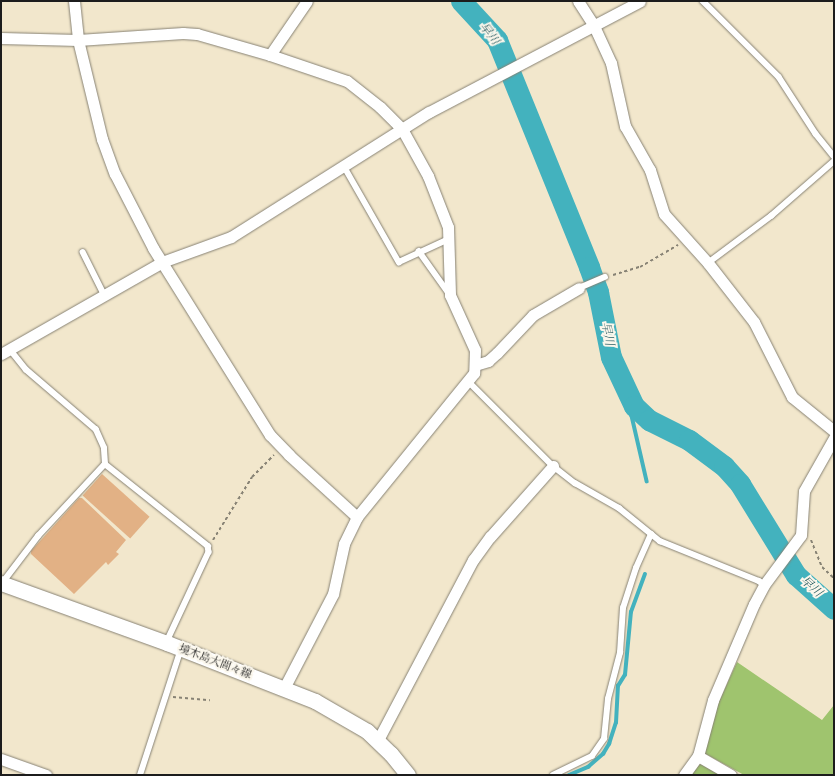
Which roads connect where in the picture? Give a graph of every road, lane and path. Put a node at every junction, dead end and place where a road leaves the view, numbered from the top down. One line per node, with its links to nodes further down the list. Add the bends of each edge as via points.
1 (74, 1): 8 (street)
2 (307, 1): 9 (street)
3 (578, 1): 6 (street)
4 (640, 1): 6 (street)
5 (703, 1): 11 (lane, via 779,77 816,134)
6 (594, 26): 10 (street, via 491,78); 14 (street, via 611,63 625,126 650,170 664,214)
7 (1, 38): 8 (street)
8 (78, 40): 9 (street, via 197,34); 18 (street, via 102,139 115,174)
9 (270, 55): 10 (street, via 347,81)
10 (402, 128): 13 (street); 15 (street, via 428,176 448,227)
11 (834, 156)
12 (834, 161): 19 (lane, via 771,216)
13 (344, 166): 17 (lane, via 400,262); 18 (street, via 231,236)
14 (686, 238): 19 (street); 20 (path, via 640,266)
15 (449, 239): 17 (lane); 23 (street)
16 (83, 252): 22 (lane)
17 (419, 252): 23 (lane)
18 (162, 262): 22 (street); 29 (street, via 270,434)
19 (708, 263): 27 (street, via 754,322 788,393)
20 (605, 277): 21 (lane)
21 (579, 288): 25 (street, via 536,313 497,353)
22 (104, 294): 24 (street)
23 (450, 295): 25 (street, via 475,350)
24 (5, 352): 30 (lane, via 96,430 104,448)
25 (475, 366): 26 (street)
26 (469, 382): 31 (lane); 32 (street)
27 (834, 431)
28 (834, 438): 38 (street, via 804,491 803,524 798,540)
29 (281, 447): 32 (street); 35 (path, via 252,477)
30 (105, 464): 35 (lane); 37 (lane, via 38,536)
31 (553, 466): 33 (lane, via 619,508); 44 (street, via 473,560)
32 (357, 517): 41 (street, via 348,533 331,599)
33 (652, 534): 38 (lane, via 668,546); 50 (lane, via 636,568 623,608 620,653 608,699 604,739 592,756)
34 (810, 536): 36 (path, via 822,567)
35 (208, 546): 39 (lane, via 209,552)
36 (834, 578)
37 (2, 583): 39 (main road, 境木島大間々線)
38 (764, 585): 45 (street, via 713,700)
39 (167, 643): 40 (main road, 境木島大間々線)
40 (181, 649): 41 (main road, 境木島大間々線); 42 (lane)
41 (284, 688): 44 (main road, 境木島大間々線, via 353,721)
42 (166, 696): 43 (path); 48 (lane)
43 (210, 700)
44 (378, 740): 49 (main road, 境木島大間々線)
45 (698, 756): 51 (street); 52 (street)
46 (1, 759): 47 (street)
47 (42, 774)
48 (140, 775)
49 (408, 775)
50 (552, 775)
51 (684, 775)
52 (731, 775)

